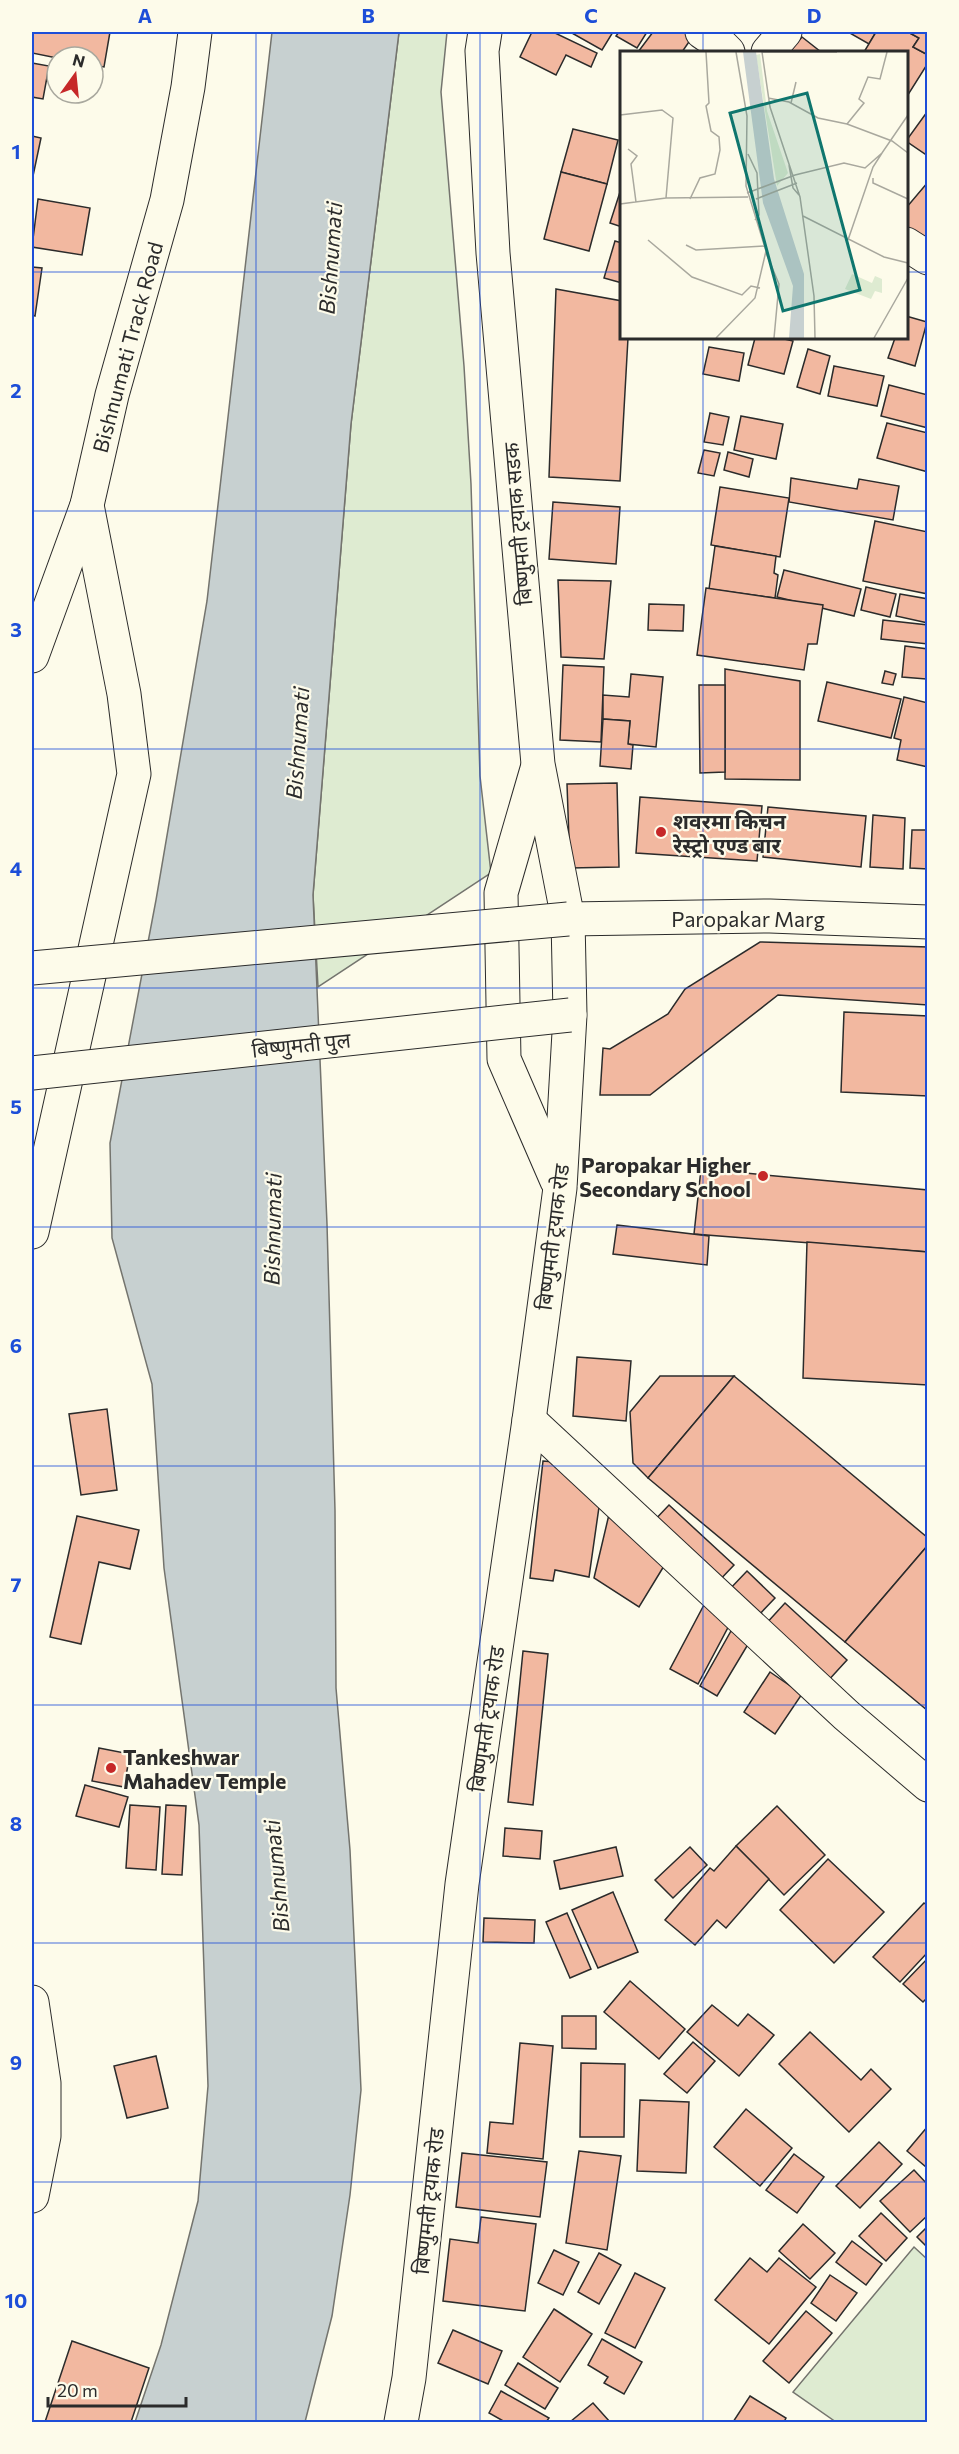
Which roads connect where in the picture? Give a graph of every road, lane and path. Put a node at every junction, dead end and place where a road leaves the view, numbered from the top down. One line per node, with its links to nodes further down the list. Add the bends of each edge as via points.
1 (195, 32): 9 (main road, Bishnumati Track Road, via 167,200 112,395)
2 (485, 32): 11 (main road, बिष्णुमती ट्रयाक सडक, via 482,51 493,253)
3 (702, 32): 5 (main road)
4 (785, 32): 6 (main road)
5 (727, 51)
6 (769, 51)
7 (908, 245): 8 (main road)
8 (927, 258)
9 (87, 505): 10 (main road, Bishnumati Track Road); 18 (main road, via 124,694 134,774)
10 (32, 656)
11 (538, 764): 12 (main road, बिष्णुमती ट्रयाक सडक); 17 (main road, via 501,893 504,1059)
12 (568, 918): 13 (main road, Paropakar Marg, via 770,916); 14 (main road, bridge); 15 (main road, बिष्णुमती ट्रयाक सडक)
13 (927, 921)
14 (32, 968)
15 (570, 1015): 16 (main road, बिष्णुमती पुल, bridge); 17 (main road, बिष्णुमती ट्रयाक रोड)
16 (32, 1073)
17 (560, 1188): 19 (main road, बिष्णुमती ट्रयाक रोड)
18 (32, 1232)
19 (529, 1420): 20 (main road, via 846,1715); 23 (main road, बिष्णुमती ट्रयाक रोड, via 462,1884)
20 (927, 1785)
21 (32, 2002): 22 (main road, via 44,2094 44,2136)
22 (32, 2196)
23 (401, 2422)

